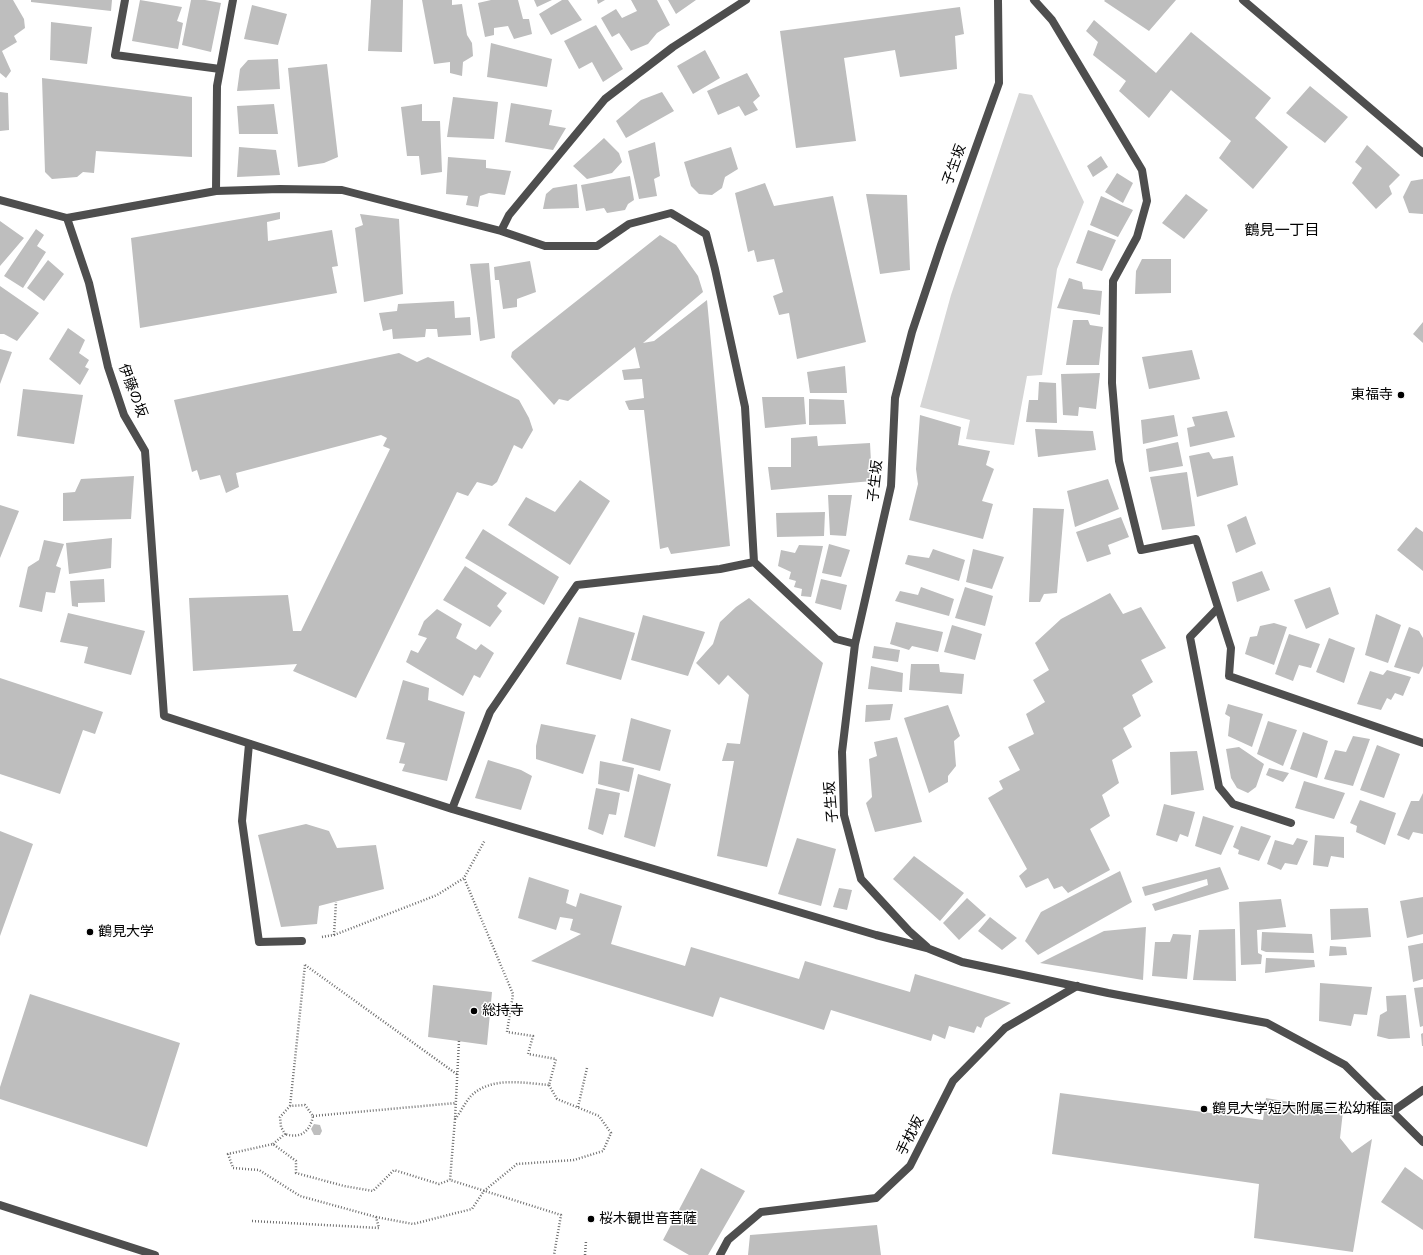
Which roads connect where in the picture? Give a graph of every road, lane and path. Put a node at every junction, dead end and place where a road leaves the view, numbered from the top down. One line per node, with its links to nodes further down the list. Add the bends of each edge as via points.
1 (125, 0): 7 (street, via 115,55)
2 (233, 0): 7 (street)
3 (746, 0): 12 (street, via 673,47 605,99 509,214)
4 (998, 0): 15 (street, 子生坂, via 999,83 912,332 895,398 891,486)
5 (1034, 0): 14 (street, via 1052,20 1142,170 1147,201 1137,237 1113,281 1112,383 1119,460 1141,550 1196,540)
6 (1243, 0): 8 (street)
7 (220, 69): 9 (street, via 217,86)
8 (1423, 153)
9 (216, 191): 11 (street); 12 (street, via 342,190)
10 (0, 200): 11 (street)
11 (67, 218): 17 (street, 伊藤の坂, via 89,282 108,367 124,416 145,451 164,716)
12 (501, 231): 13 (street, via 545,246 597,246 629,224 671,213 706,234 745,407)
13 (754, 562): 15 (street, via 836,639); 18 (street, via 720,569 577,584 490,712)
14 (1218, 608): 16 (street, via 1231,648 1229,676); 20 (street, via 1190,638 1219,787 1233,804)
15 (855, 644): 25 (street, 子生坂, via 842,752 844,815 861,879)
16 (1423, 743)
17 (250, 744): 18 (street); 24 (street, via 242,821 259,942)
18 (452, 809): 19 (street)
19 (495, 821): 21 (path); 25 (street, via 876,936)
20 (1292, 822)
21 (464, 878): 23 (path, via 437,895); 31 (path, via 513,994 507,1032 533,1036 528,1054 556,1059)
22 (336, 902): 23 (path)
23 (334, 935): 24 (path)
24 (302, 941): 26 (path)
25 (927, 948): 27 (street, via 962,962)
26 (305, 965): 30 (path); 34 (path)
27 (1077, 986): 36 (street, via 1267,1023 1345,1065); 51 (street, 手枕坂, via 1005,1028 953,1081 910,1166 876,1198 761,1212 728,1240)
28 (459, 1041): 30 (path)
29 (587, 1068): 35 (path)
30 (458, 1075): 33 (path)
31 (549, 1085): 35 (path, via 557,1099); 38 (path, via 513,1082 488,1085 472,1096)
32 (1423, 1090): 36 (street)
33 (457, 1103): 37 (path); 38 (path)
34 (290, 1106): 37 (path, via 305,1105); 39 (path, via 280,1117)
35 (578, 1107): 43 (path, via 599,1116 611,1133 603,1151 574,1160 517,1164)
36 (1393, 1111): 40 (street)
37 (313, 1116): 39 (path, via 311,1126 302,1134 293,1137)
38 (456, 1119): 42 (path)
39 (284, 1134): 41 (path)
40 (1423, 1142)
41 (273, 1144): 42 (path, via 296,1161 296,1173 344,1186 373,1191 394,1170 438,1184); 45 (path, via 228,1154 233,1168 259,1170 300,1196)
42 (450, 1180): 43 (path)
43 (484, 1191): 45 (path, via 472,1209 413,1224); 49 (path, via 561,1215)
44 (0, 1205): 48 (street)
45 (376, 1217): 46 (path, via 379,1228)
46 (252, 1221)
47 (586, 1241): 50 (path)
48 (155, 1255)
49 (554, 1255)
50 (585, 1255)
51 (720, 1255)

